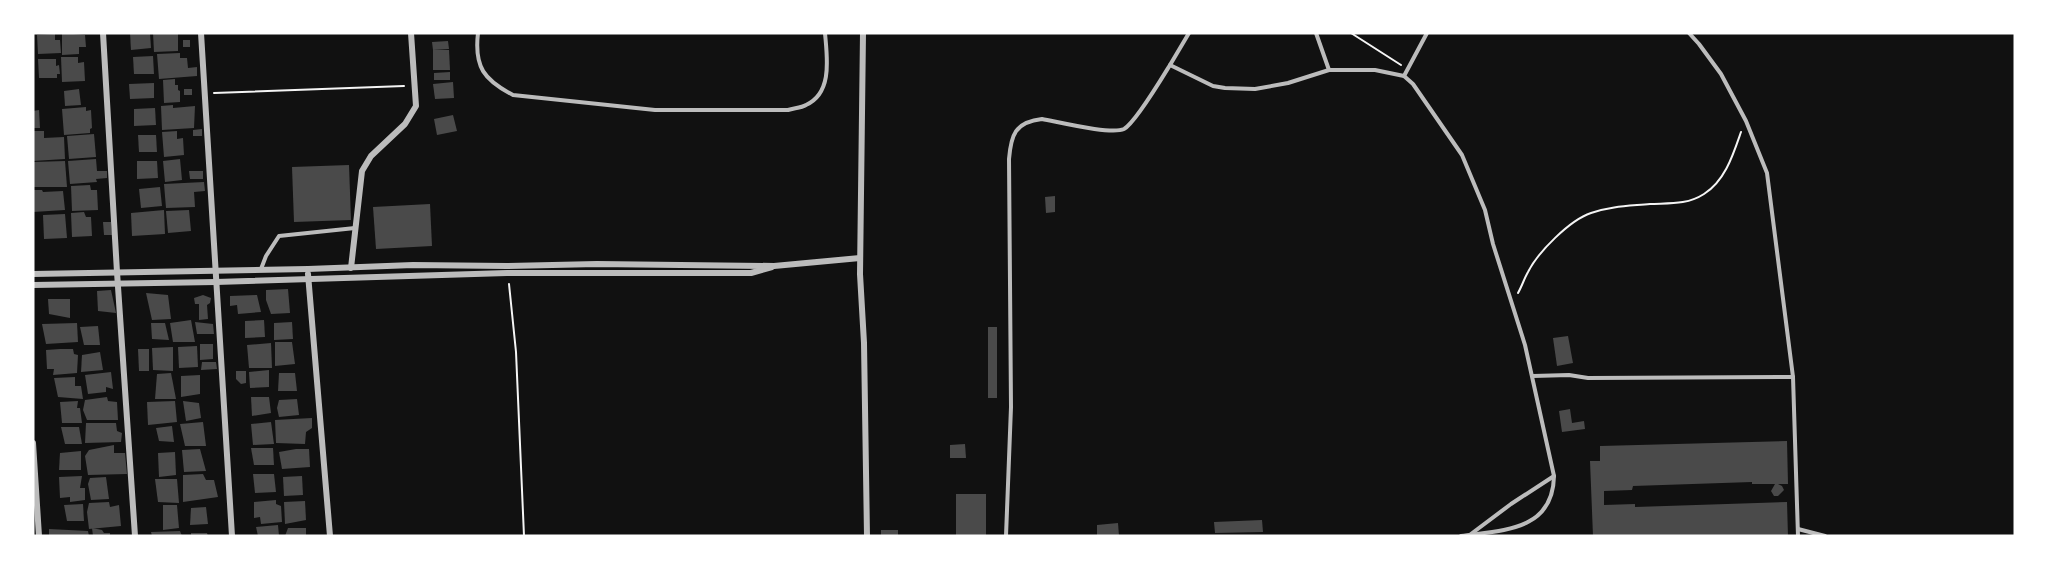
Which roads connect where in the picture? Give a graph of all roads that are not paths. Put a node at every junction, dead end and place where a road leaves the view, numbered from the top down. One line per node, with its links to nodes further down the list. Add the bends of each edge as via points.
1 (103, 33): 25 (street)
2 (201, 33): 23 (street)
3 (411, 33): 14 (street, via 416,106 362,171)
4 (478, 33): 5 (lane, via 478,63 486,77 513,94 655,110 788,110 807,105 820,95 826,80)
5 (825, 33)
6 (863, 33): 15 (street)
7 (1189, 33): 11 (lane)
8 (1316, 33): 12 (lane)
9 (1427, 33): 13 (lane)
10 (1689, 33): 34 (lane, via 1721,74 1767,173)
11 (1170, 65): 12 (lane, via 1213,86 1255,89); 45 (lane, via 1138,115 1122,130 1042,119 1025,123 1011,140 1011,407)
12 (1329, 70): 13 (lane, via 1375,70)
13 (1404, 76): 33 (lane, via 1462,155 1485,210)
14 (355, 228): 19 (street); 24 (lane, via 279,236)
15 (860, 258): 18 (street); 44 (street)
16 (413, 265): 19 (street); 22 (street); 28 (street)
17 (690, 266): 18 (street); 20 (street); 26 (street)
18 (774, 266): 26 (street, via 751,273)
19 (351, 268): 21 (street)
20 (597, 268): 22 (street); 26 (street)
21 (308, 269): 24 (street); 29 (street)
22 (507, 269): 28 (street)
23 (216, 270): 24 (street); 25 (street); 31 (street)
24 (261, 270)
25 (117, 272): 27 (street); 30 (street)
26 (689, 273)
27 (33, 274)
28 (413, 274): 29 (street)
29 (308, 278): 31 (street); 43 (street)
30 (117, 282): 31 (street); 32 (street); 41 (street)
31 (216, 282): 42 (street)
32 (33, 285)
33 (1533, 376): 34 (lane); 36 (lane)
34 (1793, 377): 37 (lane)
35 (33, 443): 40 (street)
36 (1554, 476): 39 (lane); 39 (lane, via 1551,498 1535,520)
37 (1798, 529): 38 (lane); 47 (lane)
38 (1814, 534): 48 (lane)
39 (1470, 535): 46 (lane)
40 (39, 536)
41 (135, 536)
42 (232, 536)
43 (330, 536)
44 (867, 536)
45 (1006, 536)
46 (1461, 536)
47 (1798, 536)
48 (1825, 536)

